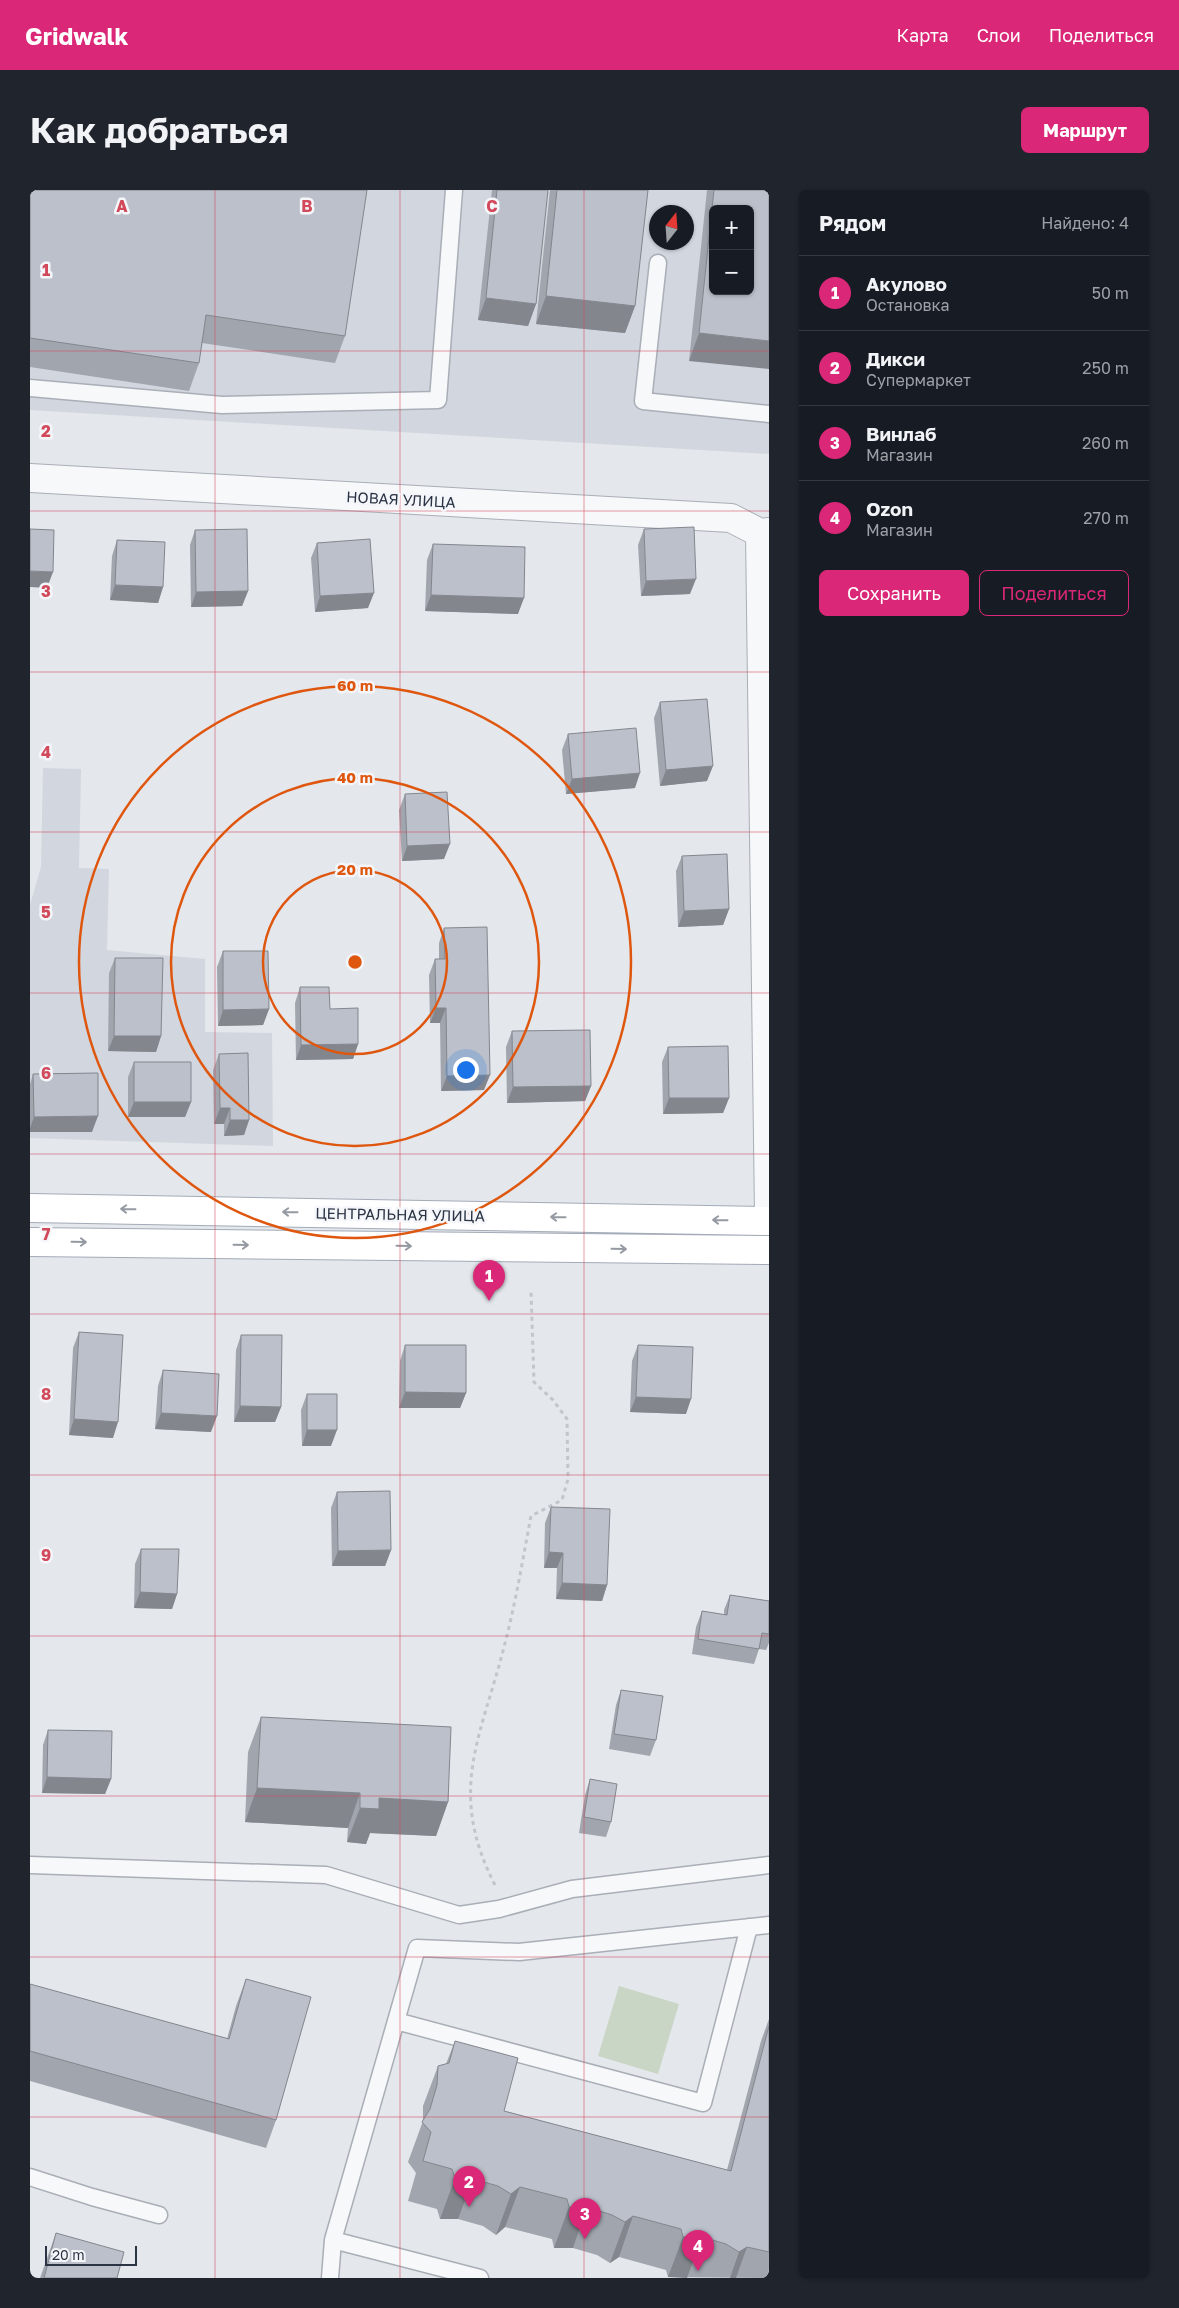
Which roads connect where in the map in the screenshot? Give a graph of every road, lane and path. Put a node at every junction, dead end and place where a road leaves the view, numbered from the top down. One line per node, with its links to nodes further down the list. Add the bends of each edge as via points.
1 (454, 190): 3 (lane, via 438,400 222,405)
2 (658, 263): 4 (lane, via 643,401)
3 (30, 388)
4 (769, 414)
5 (30, 478): 6 (street, НОВАЯ УЛИЦА, via 731,518)
6 (765, 533): 8 (street)
7 (30, 1208): 9 (main road, ЦЕНТРАЛЬНАЯ УЛИЦА, one-way to 7)
8 (769, 1215)
9 (769, 1221)
10 (30, 1242): 11 (main road, one-way to 11)
11 (769, 1250)
12 (530, 1291): 15 (path, via 534,1382 567,1419 568,1479 562,1500 532,1516 506,1643 474,1751 469,1800 478,1848 494,1884)
13 (30, 1865): 15 (lane, via 326,1875 459,1915)
14 (769, 1865): 15 (lane, via 572,1889)
15 (518, 1904)
16 (769, 1925): 17 (lane)
17 (748, 1927): 18 (lane, via 518,1952 418,1948); 18 (lane, via 703,2103)
18 (396, 2021): 21 (lane)
19 (30, 2178): 20 (lane)
20 (159, 2215)
21 (333, 2240): 22 (lane); 23 (lane)
22 (330, 2278)
23 (480, 2278)

